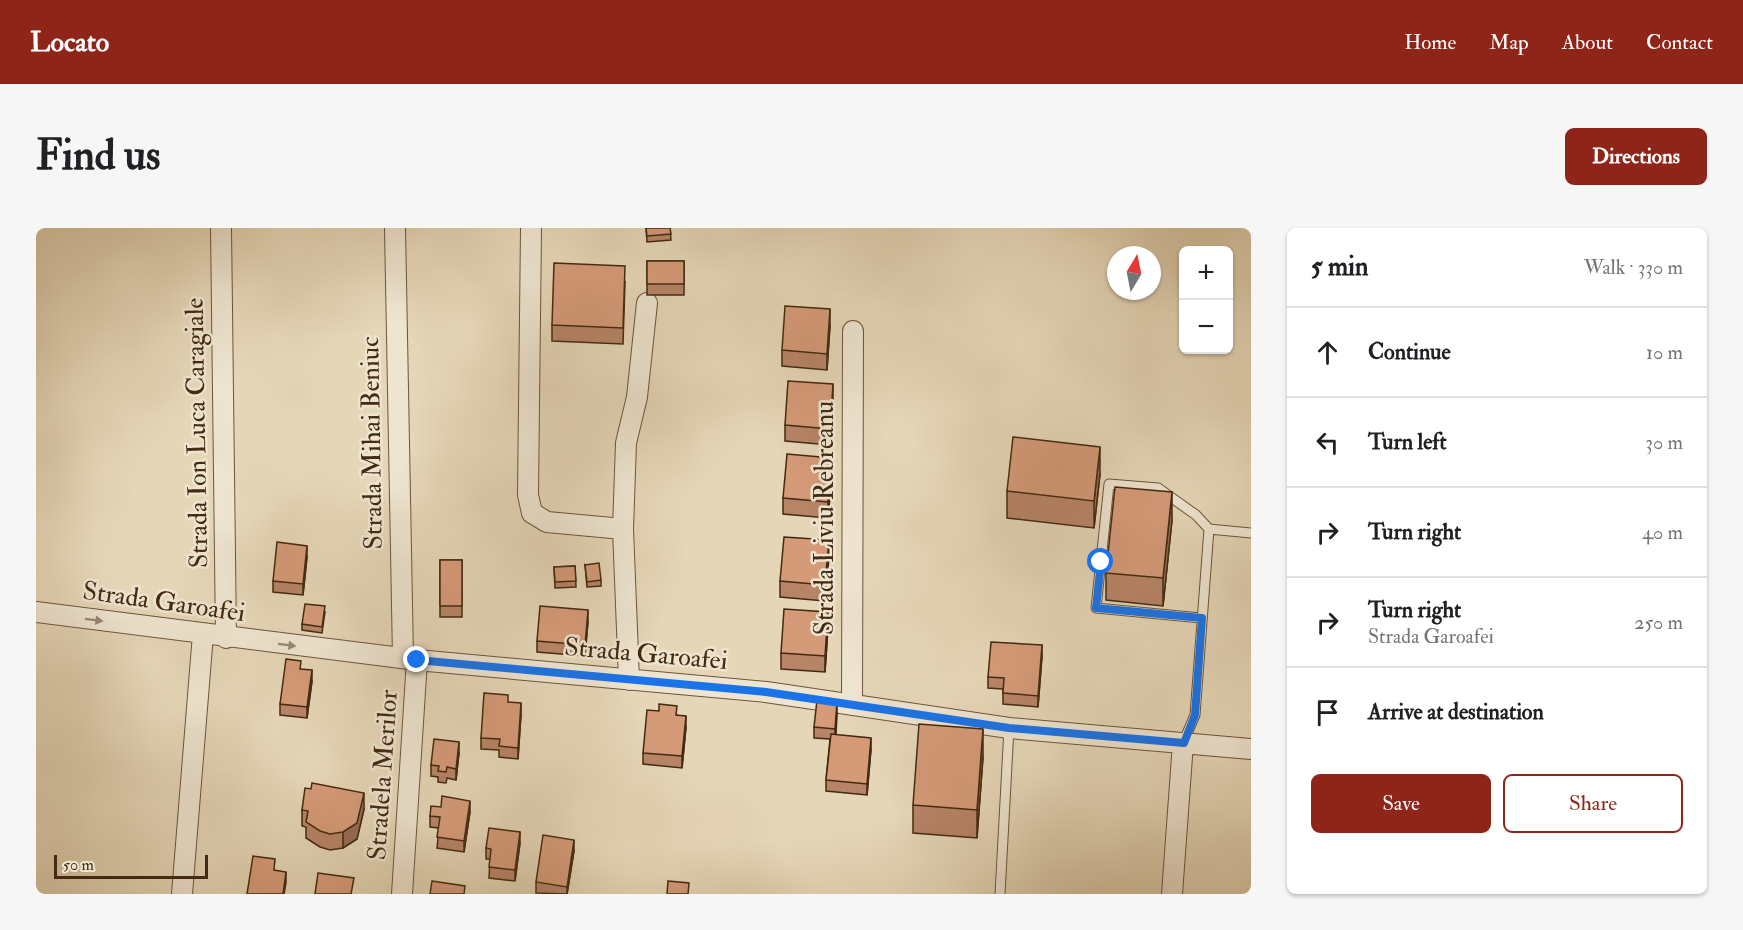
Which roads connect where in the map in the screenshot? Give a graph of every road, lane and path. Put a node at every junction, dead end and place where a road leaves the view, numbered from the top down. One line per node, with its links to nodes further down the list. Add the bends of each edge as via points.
1 (221, 228): 12 (street, Strada Ion Luca Caragiale)
2 (395, 228): 13 (street, Strada Mihai Beniuc)
3 (531, 228): 6 (street, via 528,495 532,513 547,522)
4 (647, 303): 6 (street, via 637,397 626,443)
5 (853, 332): 15 (street, Strada Liviu Rebreanu)
6 (623, 529): 14 (street)
7 (1209, 529): 8 (lane); 10 (lane); 10 (lane, via 1158,488 1109,484 1096,608)
8 (1251, 533)
9 (36, 612): 11 (street, Strada Garoafei, one-way to 11)
10 (1202, 618): 17 (lane, via 1195,715)
11 (203, 634): 12 (street, Strada Garoafei); 19 (street)
12 (226, 638): 13 (street, Strada Garoafei, one-way to 13)
13 (410, 659): 14 (street, Strada Garoafei); 20 (street, Stradela Merilor)
14 (628, 680): 15 (street, Strada Garoafei)
15 (852, 704): 16 (street, Strada Garoafei)
16 (1009, 728): 17 (street, Strada Garoafei); 21 (lane)
17 (1184, 743): 18 (street, Strada Garoafei); 22 (street)
18 (1251, 749)
19 (182, 894)
20 (402, 894)
21 (1000, 894)
22 (1173, 894)

